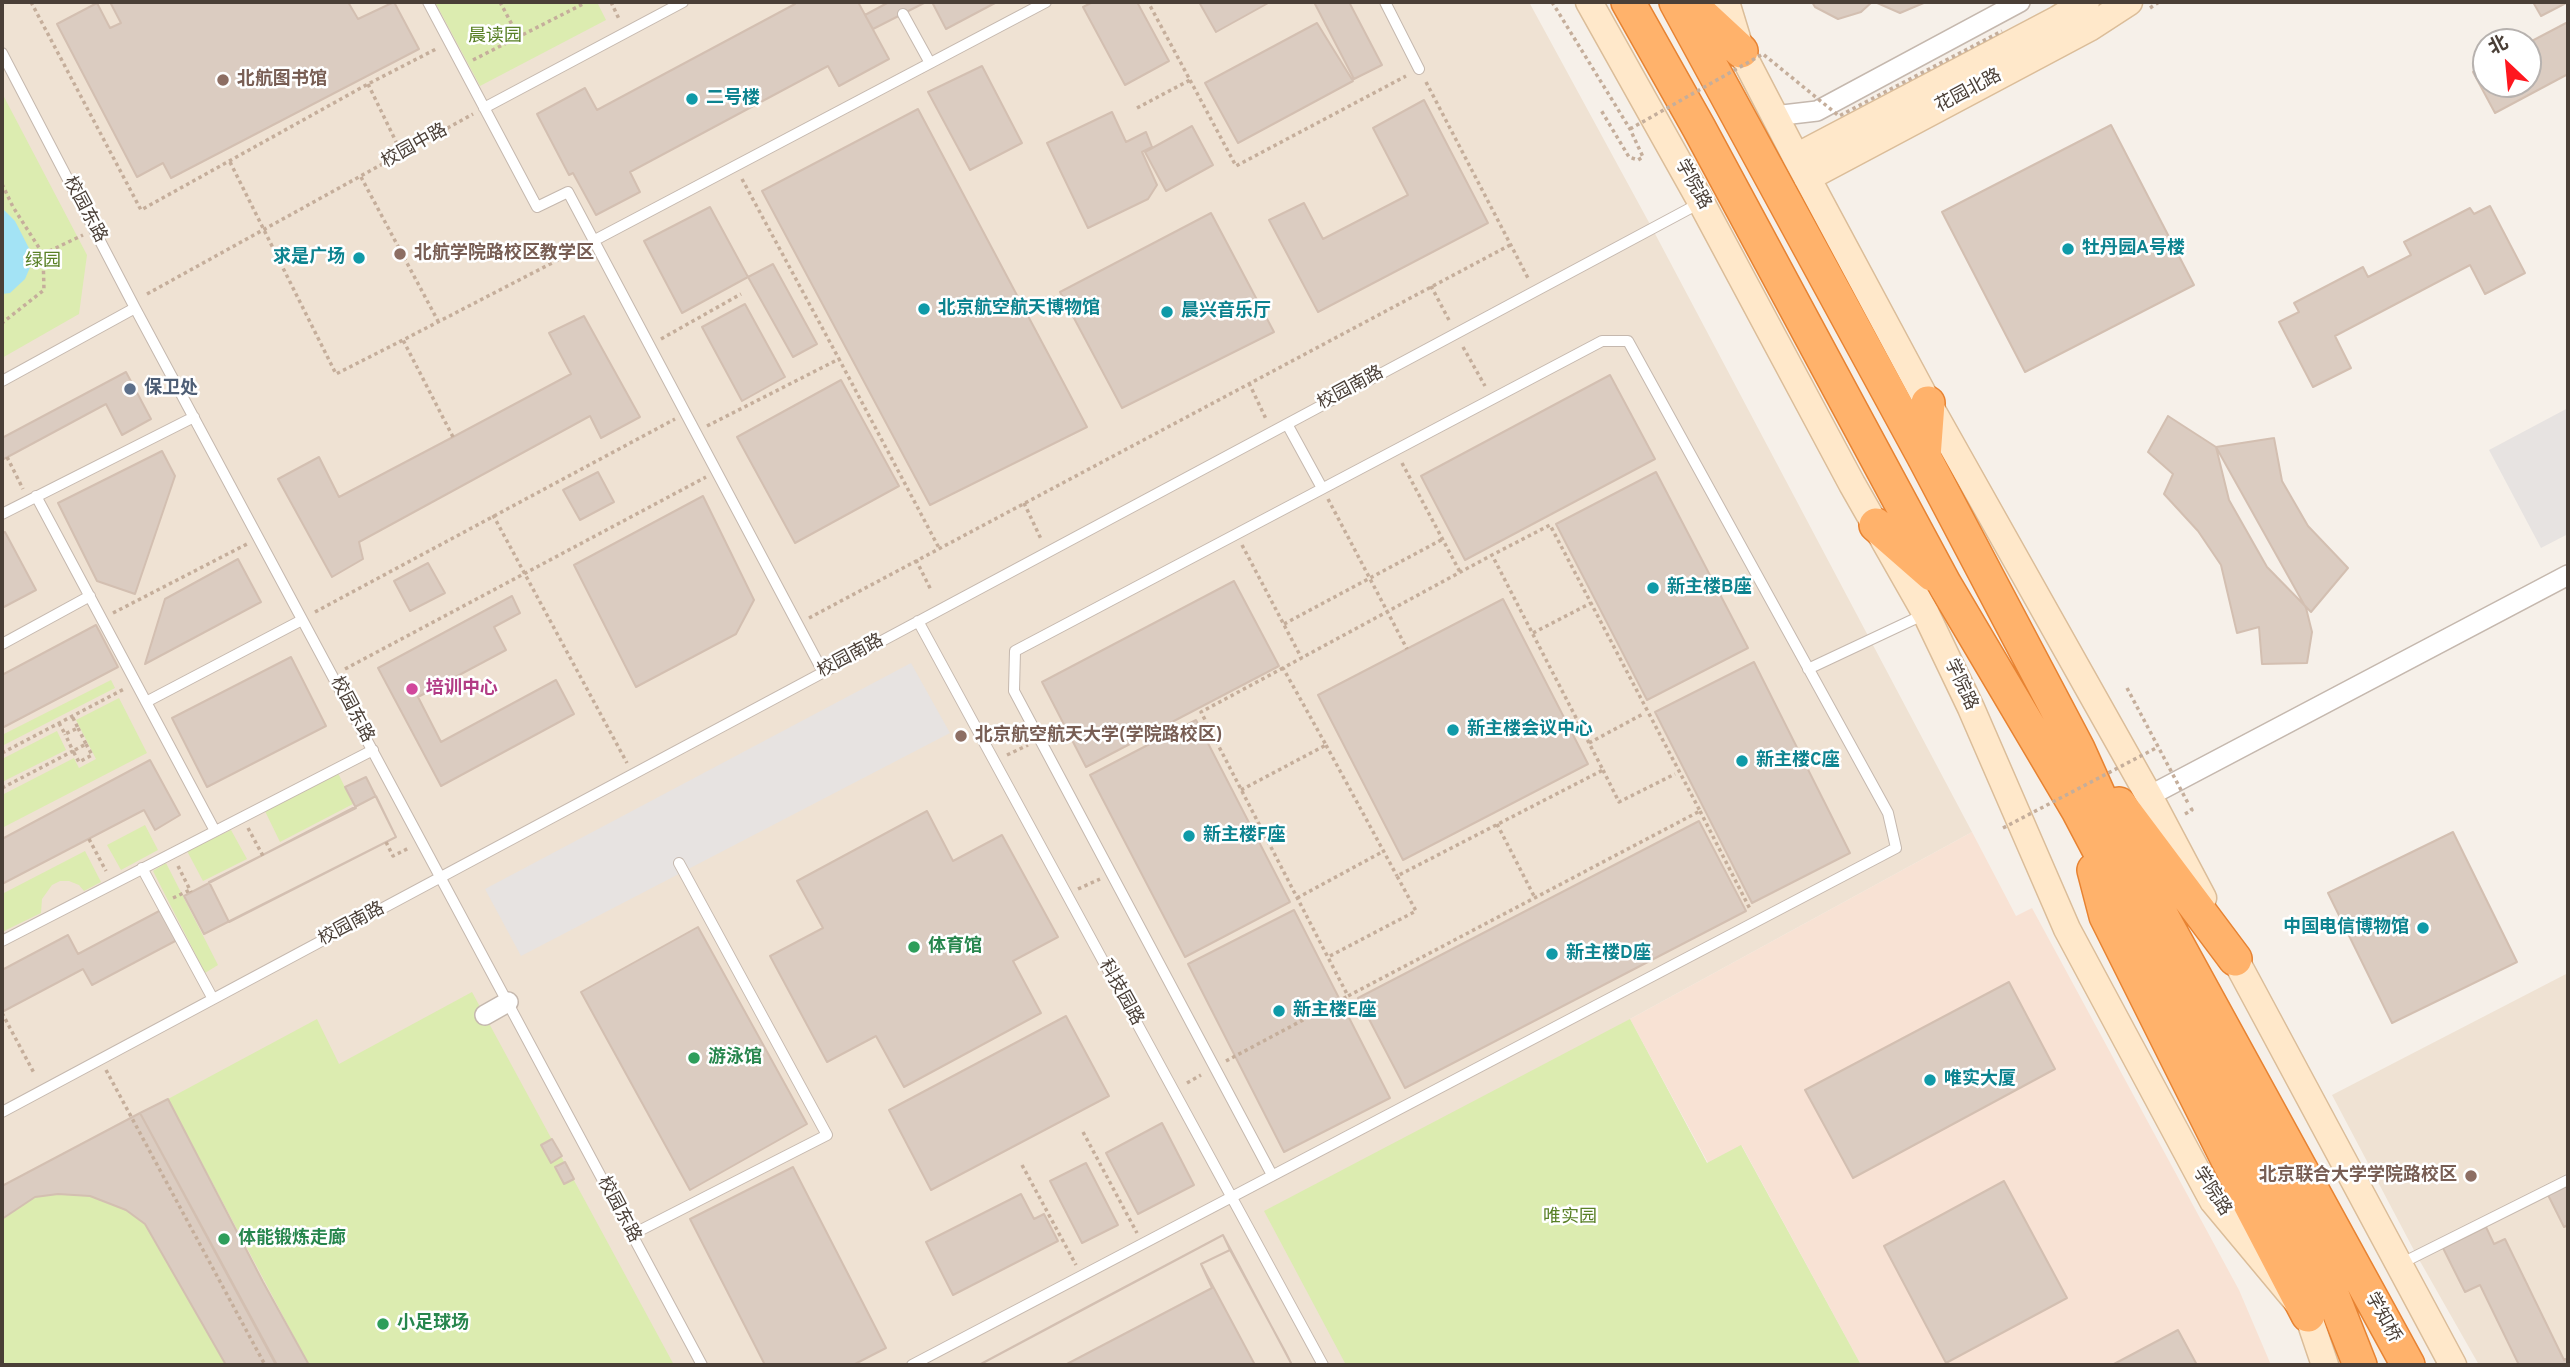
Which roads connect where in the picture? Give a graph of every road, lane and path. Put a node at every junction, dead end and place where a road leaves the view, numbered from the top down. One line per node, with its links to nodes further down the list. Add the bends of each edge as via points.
1 (31, 2): 37 (path, via 141,210)
2 (428, 2): 23 (lane)
3 (500, 2): 22 (path)
4 (611, 2): 21 (path)
5 (683, 2): 21 (lane)
6 (1046, 2): 26 (lane)
7 (1148, 2): 29 (path)
8 (1385, 2): 28 (lane)
9 (1552, 2): 35 (path)
10 (1589, 2): 42 (street, 学院路)
11 (1628, 2): 88 (highway, 学院路)
12 (1676, 2): 68 (highway)
13 (1688, 2): 24 (highway)
14 (1726, 2): 24 (street)
15 (2020, 2): 34 (street, via 1817,111)
16 (2086, 2): 39 (street, 花园北路)
17 (2129, 2): 39 (street, 花园北路, via 2089,28)
18 (584, 3): 22 (path)
19 (903, 13): 26 (lane)
20 (2002, 31): 35 (path, bridge, via 1839,116 1763,54)
21 (626, 32): 31 (lane)
22 (518, 36): 27 (path)
23 (449, 42): 27 (lane); 30 (path)
24 (1741, 51): 34 (street)
25 (2, 53): 51 (lane, 校园东路)
26 (930, 63): 38 (lane)
27 (462, 66): 31 (lane)
28 (1419, 69): 29 (path, via 1236,166); 46 (path)
29 (1190, 80): 32 (path)
30 (368, 84): 36 (path); 37 (path)
31 (484, 108): 36 (path, 校园中路); 45 (lane, via 537,207 568,192)
32 (1137, 108)
33 (1601, 110): 35 (path, via 1629,157 1638,160 1643,157 1642,150)
34 (1774, 116): 39 (street)
35 (1630, 129)
36 (402, 154): 40 (path, 校园中路)
37 (230, 162): 43 (path)
38 (735, 166): 45 (lane); 56 (path)
39 (1802, 168): 59 (street)
40 (361, 177): 43 (path, 校园中路); 52 (path)
41 (2, 184): 47 (path)
42 (1701, 202): 48 (lane, 校园南路); 76 (street, 学院路)
43 (265, 231): 49 (path, 校园中路); 54 (path, via 336,374)
44 (83, 235): 47 (path)
45 (595, 240): 52 (path); 55 (lane)
46 (1510, 245): 48 (path); 58 (path)
47 (43, 254): 53 (path, via 44,290)
48 (1535, 290): 62 (lane, 校园南路)
49 (147, 294)
50 (741, 294): 55 (path)
51 (135, 309): 57 (lane); 61 (lane, 校园东路)
52 (438, 321): 54 (path)
53 (2, 323)
54 (403, 340): 65 (path)
55 (650, 345): 60 (lane)
56 (839, 359): 63 (path); 80 (path)
57 (2, 381)
58 (1249, 383): 64 (path); 72 (path)
59 (1928, 403): 68 (highway); 130 (street)
60 (686, 413): 63 (lane); 75 (path)
61 (194, 416): 71 (lane); 95 (lane, 校园东路)
62 (1287, 424): 64 (lane, 校园南路); 70 (lane)
63 (696, 432): 69 (lane)
64 (1272, 432): 81 (lane, 校园南路)
65 (453, 437)
66 (1395, 450): 70 (lane); 78 (path); 104 (lane, via 1602,341 1628,341)
67 (7, 457): 71 (path)
68 (1924, 457): 120 (highway)
69 (717, 471): 85 (path); 97 (lane)
70 (1322, 488): 77 (lane)
71 (32, 498): 74 (lane); 90 (lane)
72 (1024, 503): 80 (path); 81 (path)
73 (1332, 506): 87 (path)
74 (2, 514)
75 (493, 515): 85 (path); 95 (path)
76 (1876, 525): 88 (highway); 93 (street, 学院路)
77 (1236, 534): 98 (path); 115 (lane, via 1015,651 1014,691)
78 (1443, 539): 84 (path); 87 (path)
79 (248, 544): 94 (path)
80 (939, 548): 83 (path)
81 (1048, 552): 96 (lane, 校园南路)
82 (1492, 555): 84 (path); 91 (path, via 1550,525); 99 (path)
83 (916, 560): 89 (path); 97 (path)
84 (1460, 572): 92 (path)
85 (526, 573): 106 (path); 126 (path)
86 (2568, 575): 130 (street)
87 (1370, 578): 92 (path); 98 (path)
88 (1945, 585): 132 (highway, 学院路)
89 (931, 590)
90 (90, 596): 94 (lane); 100 (lane)
91 (1591, 603): 99 (path); 133 (path)
92 (1388, 612): 101 (path); 102 (path)
93 (1926, 614): 104 (lane); 178 (street, 学院路, via 2067,929 2213,1201)
94 (101, 619): 107 (lane)
95 (302, 620): 106 (lane, 校园东路); 109 (lane)
96 (918, 621): 105 (lane, 校园南路); 124 (lane, 科技园路)
97 (798, 624): 105 (lane)
98 (1284, 624): 102 (path)
99 (1533, 633): 116 (path)
100 (2, 644)
101 (1407, 649)
102 (1302, 659): 103 (path)
103 (1283, 668): 118 (path); 129 (path, via 1201,712)
104 (1808, 668): 154 (lane, via 1888,813 1896,848)
105 (823, 672): 126 (lane, 校园南路)
106 (333, 676): 121 (lane, 校园东路)
107 (136, 682): 109 (lane); 111 (path)
108 (2127, 688): 119 (path, bridge)
109 (146, 702): 137 (lane)
110 (1643, 714): 116 (path)
111 (72, 716): 112 (path); 113 (path)
112 (59, 723): 114 (path); 123 (path)
113 (78, 728): 114 (path); 117 (path)
114 (65, 734): 122 (path)
115 (1040, 739): 124 (path); 146 (lane)
116 (1589, 743): 125 (path)
117 (86, 744): 122 (path); 122 (path, via 92,755 79,762)
118 (1326, 745): 129 (path); 141 (path)
119 (2158, 747): 131 (path, bridge); 136 (path, bridge)
120 (2078, 749): 157 (highway); 177 (highway, via 2114,829)
121 (373, 750): 134 (lane); 147 (lane, 校园东路)
122 (74, 751): 128 (path)
123 (2, 753)
124 (994, 762): 151 (lane, 科技园路)
125 (1603, 770): 127 (path, via 1619,802); 135 (path)
126 (633, 774): 147 (lane, 校园南路)
127 (1675, 774)
128 (2, 788)
129 (1241, 790): 152 (path)
130 (2149, 796): 157 (street)
131 (2189, 805)
132 (2078, 810): 177 (highway, 学院路); 178 (highway, via 2106,916)
133 (1700, 811): 153 (path); 154 (path)
134 (242, 817): 137 (lane); 143 (path)
135 (1497, 824): 148 (path); 153 (path)
136 (2003, 828)
137 (215, 831): 142 (lane)
138 (89, 839): 149 (path)
139 (386, 842): 140 (path, via 393,856)
140 (409, 848)
141 (1384, 851): 148 (path); 152 (path)
142 (172, 853): 145 (lane); 150 (path)
143 (263, 856)
144 (679, 863): 173 (lane, via 827,1135)
145 (142, 868): 149 (lane); 159 (lane)
146 (1111, 873): 151 (path); 164 (lane)
147 (442, 876): 159 (lane, 校园南路); 160 (lane, 校园东路)
148 (1397, 876): 156 (path, via 1416,911)
149 (113, 883): 155 (lane)
150 (191, 892)
151 (1066, 895): 166 (lane, 科技园路)
152 (1297, 898): 156 (path)
153 (1535, 898): 158 (path)
154 (1756, 921): 170 (lane)
155 (2, 941)
156 (1328, 957): 158 (path)
157 (2235, 959): 175 (street)
158 (1348, 996): 164 (path)
159 (213, 999): 163 (lane, 校园南路)
160 (508, 1002): 162 (street); 173 (lane, 校园东路)
161 (2, 1013): 165 (path)
162 (485, 1015)
163 (100, 1059): 167 (lane, 校园南路); 179 (path)
164 (1214, 1067): 166 (path); 170 (lane)
165 (34, 1073)
166 (1174, 1090): 172 (lane, 科技园路)
167 (2, 1112)
168 (1083, 1132): 174 (path)
169 (1022, 1165): 176 (path)
170 (1272, 1175): 172 (lane)
171 (2568, 1180): 175 (lane)
172 (1232, 1198): 174 (lane); 182 (lane, 科技园路)
173 (631, 1235): 180 (lane, 校园东路)
174 (1143, 1244): 176 (lane)
175 (2399, 1265): 186 (street)
176 (1082, 1276): 181 (lane)
177 (2342, 1277): 184 (highway, 学知桥); 185 (highway, 学知桥)
178 (2308, 1315): 183 (street, 学院路)
179 (265, 1365)
180 (702, 1365)
181 (912, 1365)
182 (1323, 1365)
183 (2325, 1365)
184 (2360, 1365)
185 (2408, 1365)
186 (2453, 1365)

